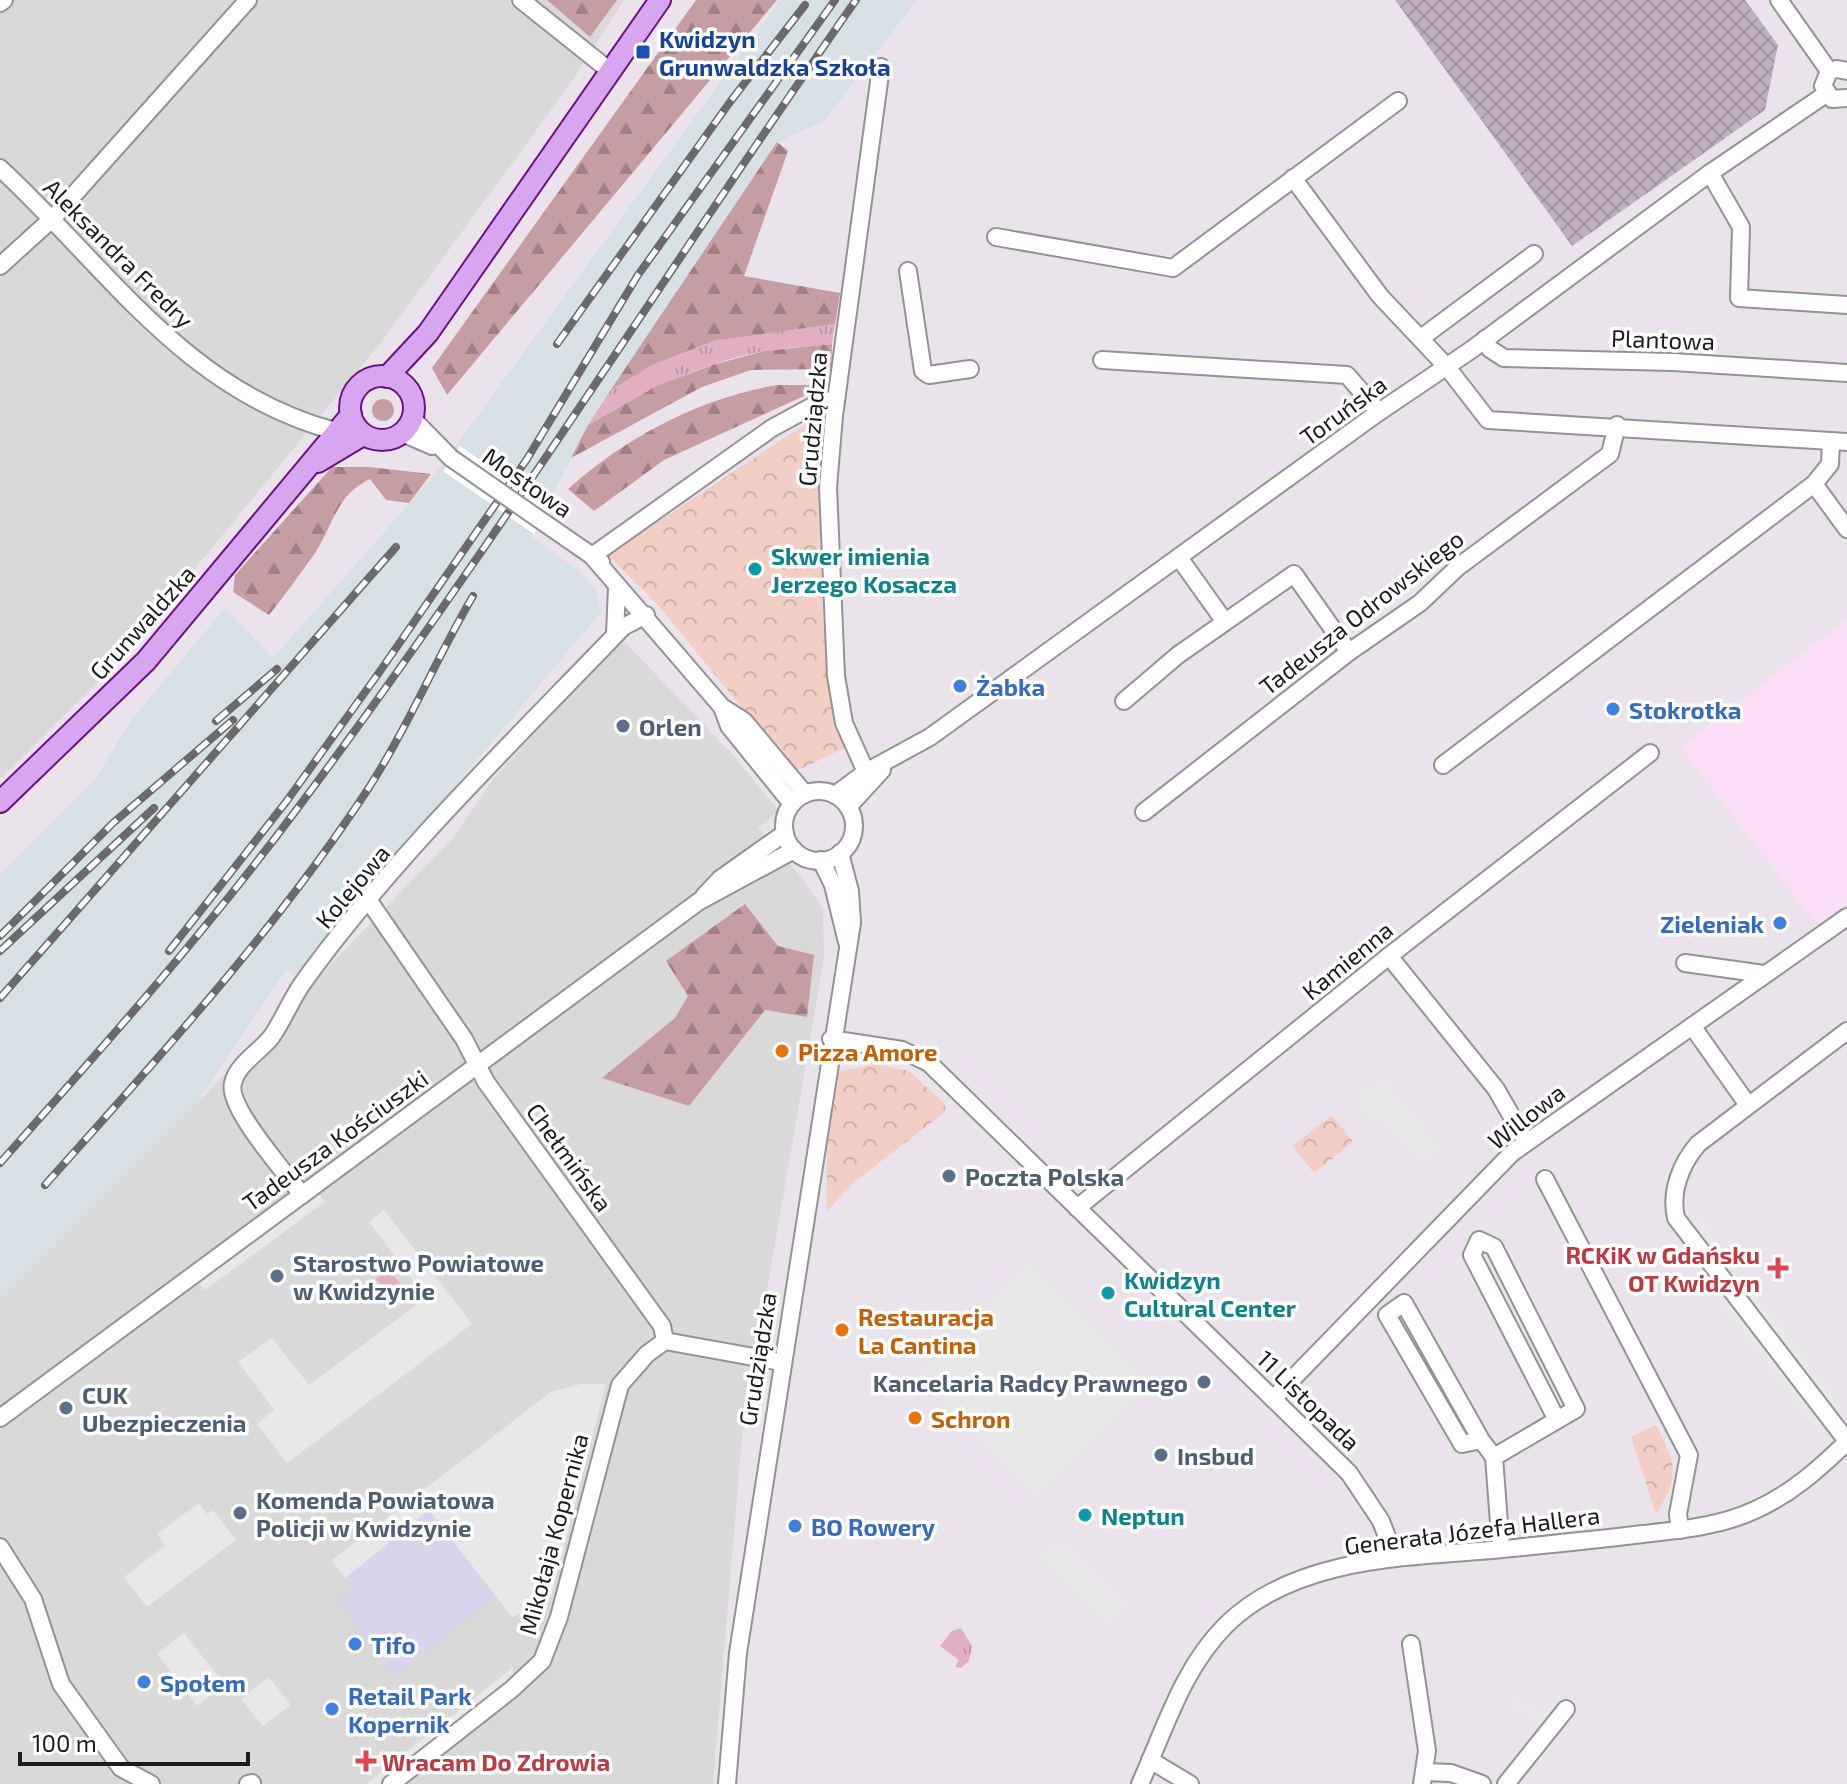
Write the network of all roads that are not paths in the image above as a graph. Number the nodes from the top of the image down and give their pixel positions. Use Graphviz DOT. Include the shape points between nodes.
graph roads {
  1 [pos="248,0"];
  2 [pos="521,0"];
  3 [pos="660,0"];
  4 [pos="1779,0"];
  5 [pos="881,67"];
  6 [pos="610,71"];
  7 [pos="1829,71"];
  8 [pos="1847,71"];
  9 [pos="1826,94"];
  10 [pos="1847,98"];
  11 [pos="1398,101"];
  12 [pos="0,168"];
  13 [pos="1710,173"];
  14 [pos="1293,178"];
  15 [pos="53,218"];
  16 [pos="996,237"];
  17 [pos="1534,254"];
  18 [pos="0,266"];
  19 [pos="908,271"];
  20 [pos="1847,305"];
  21 [pos="1421,338"];
  22 [pos="1485,339"];
  23 [pos="1102,360"];
  24 [pos="1447,367"];
  25 [pos="970,369"];
  26 [pos="1847,373"];
  27 [pos="396,382"];
  28 [pos="836,399"];
  29 [pos="1379,412"];
  30 [pos="351,415"];
  31 [pos="1617,425"];
  32 [pos="407,426"];
  33 [pos="335,431"];
  34 [pos="363,435"];
  35 [pos="1839,442"];
  36 [pos="311,466"];
  37 [pos="1814,484"];
  38 [pos="1847,529"];
  39 [pos="592,556"];
  40 [pos="1180,559"];
  41 [pos="617,587"];
  42 [pos="646,615"];
  43 [pos="1225,622"];
  44 [pos="615,635"];
  45 [pos="1349,652"];
  46 [pos="1124,701"];
  47 [pos="1650,753"];
  48 [pos="888,763"];
  49 [pos="1443,765"];
  50 [pos="866,772"];
  51 [pos="2,794"];
  52 [pos="798,799"];
  53 [pos="842,801"];
  54 [pos="1144,812"];
  55 [pos="785,833"];
  56 [pos="794,850"];
  57 [pos="840,853"];
  58 [pos="821,860"];
  59 [pos="369,901"];
  60 [pos="698,902"];
  61 [pos="1847,917"];
  62 [pos="847,943"];
  63 [pos="1389,956"];
  64 [pos="1685,963"];
  65 [pos="1764,974"];
  66 [pos="1692,1026"];
  67 [pos="1847,1031"];
  68 [pos="831,1039"];
  69 [pos="478,1065"];
  70 [pos="1748,1105"];
  71 [pos="1526,1141"];
  72 [pos="1545,1179"];
  73 [pos="302,1195"];
  74 [pos="1077,1208"];
  75 [pos="665,1341"];
  76 [pos="781,1362"];
  77 [pos="1273,1399"];
  78 [pos="0,1418"];
  79 [pos="1557,1420"];
  80 [pos="1481,1440"];
  81 [pos="1847,1442"];
  82 [pos="1494,1457"];
  83 [pos="1680,1530"];
  84 [pos="0,1547"];
  85 [pos="1501,1549"];
  86 [pos="1395,1558"];
  87 [pos="1411,1644"];
  88 [pos="1566,1709"];
  89 [pos="1150,1760"];
  90 [pos="1423,1778"];
  91 [pos="151,1784"];
  92 [pos="391,1784"];
  93 [pos="727,1784"];
  94 [pos="1140,1784"];
  95 [pos="1190,1784"];
  96 [pos="1482,1784"];
  97 [pos="1506,1784"];
  1 -- 15 [label="street"];
  2 -- 6 [label="street"];
  3 -- 6 [label="main road"];
  4 -- 7 [label="street"];
  5 -- 28 [label="street, Grudziądzka"];
  6 -- 27 [label="main road"];
  7 -- 8 [label="street"];
  7 -- 9 [label="street" via="1823,86"];
  9 -- 10 [label="street"];
  9 -- 13 [label="street, Toruńska"];
  11 -- 14 [label="street"];
  12 -- 15 [label="street, Aleksandra Fredry"];
  13 -- 20 [label="street" via="1741,227 1739,298"];
  13 -- 22 [label="street, Toruńska"];
  14 -- 16 [label="street" via="1173,268"];
  14 -- 21 [label="street" via="1380,296"];
  15 -- 18 [label="street"];
  15 -- 33 [label="street, Aleksandra Fredry" via="175,346 280,414"];
  17 -- 21 [label="street"];
  19 -- 25 [label="street" via="923,371 929,375"];
  21 -- 24 [label="street"];
  22 -- 24 [label="street, Toruńska"];
  22 -- 26 [label="street, Plantowa" via="1504,358"];
  23 -- 29 [label="street" via="1347,375"];
  24 -- 29 [label="street, Toruńska"];
  24 -- 31 [label="street" via="1488,420"];
  27 -- 30 [label="main road" via="375,377 354,391"];
  27 -- 32 [label="main road" via="413,407"];
  28 -- 39 [label="street" via="772,428"];
  28 -- 50 [label="street, Grudziądzka" via="828,487 836,676 844,723"];
  29 -- 40 [label="street, Toruńska"];
  30 -- 33 [label="main road, Grunwaldzka"];
  30 -- 34 [label="main road"];
  31 -- 35 [label="street"];
  31 -- 45 [label="street, Tadeusza Odrowskiego" via="1610,454"];
  32 -- 34 [label="main road" via="384,440"];
  32 -- 39 [label="street, Mostowa, bridge"];
  33 -- 36 [label="main road, Grunwaldzka"];
  34 -- 36 [label="main road, Grunwaldzka"];
  35 -- 37 [label="street"];
  36 -- 51 [label="main road, Grunwaldzka" via="146,661"];
  37 -- 38 [label="street"];
  37 -- 49 [label="street"];
  39 -- 41 [label="street, Mostowa"];
  39 -- 42 [label="street, Mostowa" via="642,600"];
  40 -- 43 [label="street"];
  40 -- 48 [label="street, Toruńska"];
  41 -- 42 [label="street, Mostowa"];
  41 -- 44 [label="street"];
  42 -- 44 [label="street, Kolejowa"];
  42 -- 52 [label="street, Mostowa" via="722,707 729,726"];
  43 -- 45 [label="street" via="1294,574"];
  43 -- 46 [label="street"];
  44 -- 59 [label="street, Kolejowa" via="491,763"];
  45 -- 54 [label="street, Tadeusza Odrowskiego"];
  47 -- 63 [label="street, Kamienna"];
  48 -- 50 [label="street, Toruńska"];
  48 -- 53 [label="street, Toruńska"];
  50 -- 53 [label="street, Toruńska"];
  52 -- 53 [label="street" via="815,791"];
  52 -- 55 [label="street" via="784,823"];
  53 -- 57 [label="street" via="853,827"];
  55 -- 56 [label="street"];
  55 -- 60 [label="street, Tadeusza Kościuszki" via="720,879"];
  56 -- 58 [label="street"];
  56 -- 60 [label="street, Tadeusza Kościuszki"];
  57 -- 58 [label="street"];
  57 -- 62 [label="street, Grudziądzka" via="852,906"];
  58 -- 62 [label="street, Grudziądzka"];
  59 -- 69 [label="street, Chełmińska"];
  59 -- 73 [label="street, Kolejowa" via="300,986 269,1040 233,1083 234,1098 248,1123"];
  60 -- 69 [label="street, Tadeusza Kościuszki"];
  61 -- 65 [label="street, Willowa"];
  62 -- 68 [label="street, Grudziądzka"];
  63 -- 71 [label="street" via="1496,1089"];
  63 -- 74 [label="street, Kamienna"];
  64 -- 65 [label="street"];
  65 -- 66 [label="street, Willowa"];
  66 -- 70 [label="street"];
  66 -- 71 [label="street, Willowa"];
  67 -- 70 [label="street"];
  68 -- 74 [label="street, 11 Listopada" via="917,1055"];
  68 -- 76 [label="street, Grudziądzka"];
  69 -- 73 [label="street, Tadeusza Kościuszki"];
  69 -- 75 [label="street, Chełmińska" via="662,1326"];
  70 -- 81 [label="street" via="1688,1156 1672,1202 1683,1228"];
  71 -- 77 [label="street, Willowa"];
  72 -- 83 [label="street" via="1689,1455"];
  73 -- 78 [label="street, Tadeusza Kościuszki"];
  74 -- 77 [label="street, 11 Listopada"];
  75 -- 76 [label="street"];
  75 -- 92 [label="street, Mikołaja Kopernika" via="620,1385 559,1617 542,1661"];
  76 -- 93 [label="street, Grudziądzka" via="738,1653"];
  77 -- 86 [label="street, 11 Listopada" via="1358,1484 1381,1521"];
  79 -- 79 [label="street" via="1576,1409 1494,1247 1479,1240 1472,1255"];
  79 -- 82 [label="street"];
  80 -- 80 [label="street" via="1427,1344 1404,1303 1387,1315 1462,1444"];
  80 -- 82 [label="street"];
  81 -- 83 [label="street, Generała Józefa Hallera" via="1796,1486 1754,1511"];
  82 -- 85 [label="street"];
  83 -- 85 [label="street, Generała Józefa Hallera"];
  84 -- 91 [label="street" via="33,1599 61,1684 121,1768"];
  85 -- 86 [label="street, Generała Józefa Hallera"];
  86 -- 89 [label="street, Generała Józefa Hallera" via="1315,1574 1254,1601 1225,1626 1189,1673"];
  87 -- 90 [label="street" via="1427,1751"];
  88 -- 97 [label="street"];
  89 -- 94 [label="street, Generała Józefa Hallera"];
  89 -- 95 [label="street"];
  90 -- 96 [label="street" via="1451,1773"];
}
